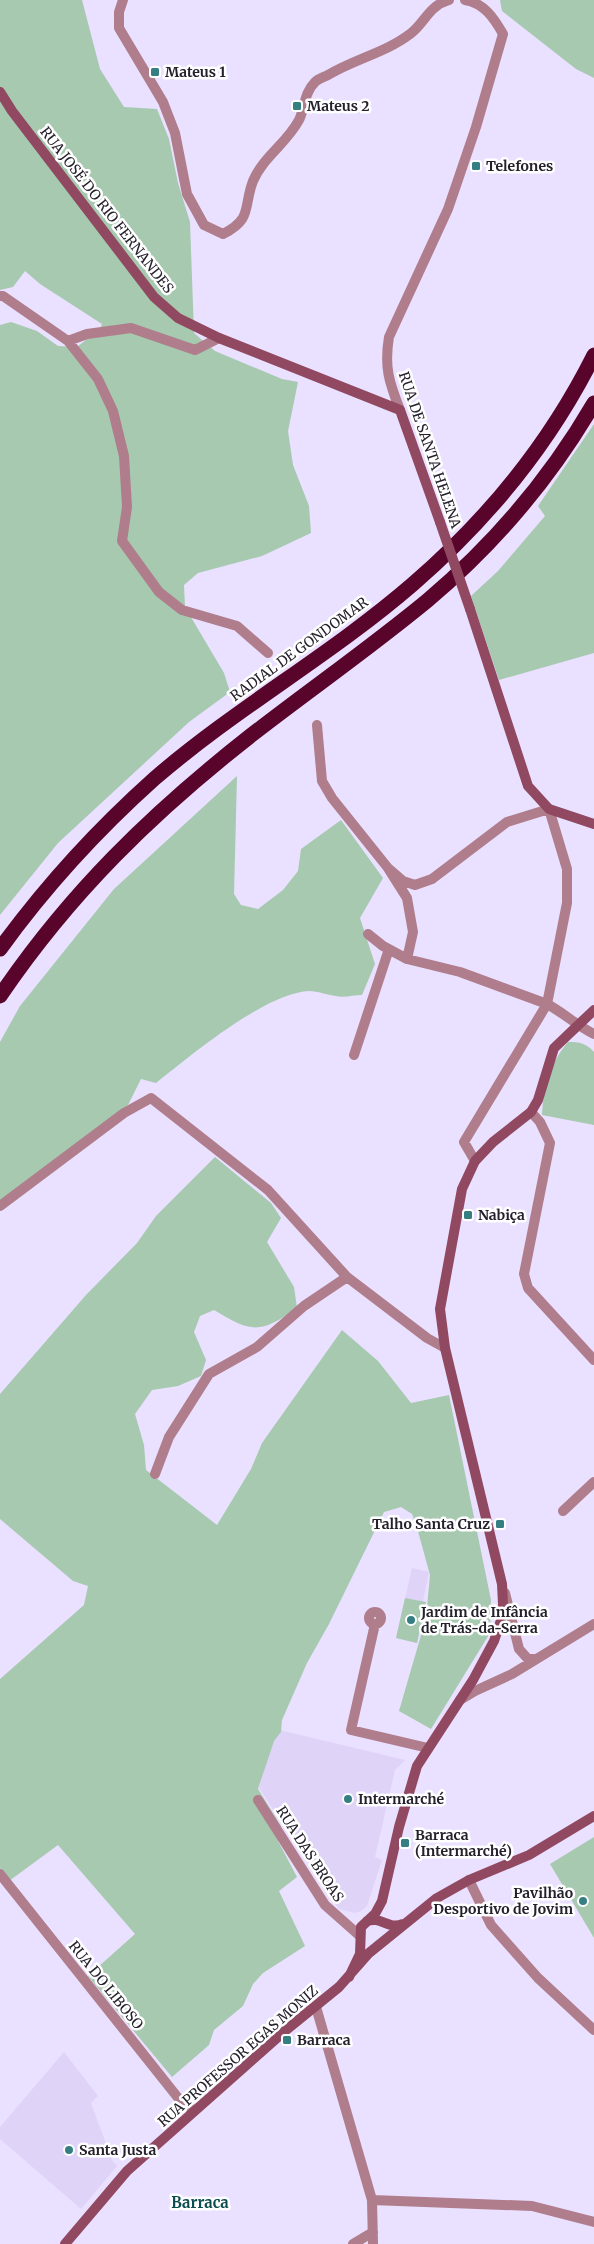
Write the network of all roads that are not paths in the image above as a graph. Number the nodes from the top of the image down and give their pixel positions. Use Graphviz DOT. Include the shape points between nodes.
graph roads {
  1 [pos="123,0"];
  2 [pos="449,0"];
  3 [pos="465,0"];
  4 [pos="0,92"];
  5 [pos="0,296"];
  6 [pos="219,338"];
  7 [pos="68,341"];
  8 [pos="594,355"];
  9 [pos="594,403"];
  10 [pos="400,410"];
  11 [pos="268,653"];
  12 [pos="317,725"];
  13 [pos="549,808"];
  14 [pos="594,824"];
  15 [pos="388,868"];
  16 [pos="368,934"];
  17 [pos="0,949"];
  18 [pos="389,949"];
  19 [pos="407,959"];
  20 [pos="0,996"];
  21 [pos="548,1004"];
  22 [pos="594,1010"];
  23 [pos="576,1025"];
  24 [pos="594,1034"];
  25 [pos="354,1055"];
  26 [pos="531,1112"];
  27 [pos="475,1161"];
  28 [pos="0,1206"];
  29 [pos="347,1277"];
  30 [pos="445,1348"];
  31 [pos="594,1360"];
  32 [pos="155,1474"];
  33 [pos="594,1482"];
  34 [pos="563,1511"];
  35 [pos="502,1584"];
  36 [pos="375,1624"];
  37 [pos="594,1624"];
  38 [pos="499,1627"];
  39 [pos="516,1636"];
  40 [pos="542,1656"];
  41 [pos="457,1703"];
  42 [pos="428,1748"];
  43 [pos="258,1800"];
  44 [pos="594,1816"];
  45 [pos="0,1874"];
  46 [pos="469,1880"];
  47 [pos="382,1901"];
  48 [pos="367,1921"];
  49 [pos="342,1922"];
  50 [pos="408,1922"];
  51 [pos="384,1924"];
  52 [pos="360,1936"];
  53 [pos="382,1944"];
  54 [pos="349,1978"];
  55 [pos="316,2007"];
  56 [pos="594,2030"];
  57 [pos="194,2111"];
  58 [pos="372,2200"];
  59 [pos="594,2222"];
  60 [pos="373,2232"];
  61 [pos="66,2244"];
  62 [pos="353,2244"];
  63 [pos="373,2244"];
  1 -- 2 [label="street" via="119,28 163,102 175,133 187,194 204,225 223,234 238,226 248,207 253,181 300,119 303,102 315,82 411,34 438,3"];
  3 -- 10 [label="street, RUA DE SANTA HELENA" via="474,2 493,16 503,34 479,119 448,209 389,337 385,358"];
  4 -- 6 [label="main road, RUA JOSÉ DO RIO FERNANDES" via="154,297 178,318"];
  5 -- 7 [label="street"];
  6 -- 7 [label="street" via="195,350 132,328 87,334"];
  6 -- 10 [label="main road, RUA JOSÉ DO RIO FERNANDES"];
  7 -- 11 [label="street" via="98,379 113,411 124,456 127,507 122,541 159,592 182,610 237,626"];
  8 -- 17 [label="highway, RADIAL DE GONDOMAR" via="560,417 521,471 471,530 412,585 155,779 76,855"];
  9 -- 20 [label="highway" via="539,486 482,550 429,599 250,736 132,837 58,917"];
  10 -- 13 [label="main road, RUA DE SANTA HELENA, bridge" via="528,786"];
  12 -- 15 [label="street" via="322,781"];
  13 -- 14 [label="main road"];
  13 -- 15 [label="street" via="507,822 432,879 415,885"];
  13 -- 21 [label="street" via="568,869 567,903"];
  15 -- 19 [label="street" via="407,898 413,932"];
  16 -- 18 [label="street"];
  18 -- 19 [label="street"];
  18 -- 25 [label="street"];
  19 -- 21 [label="street" via="460,972"];
  21 -- 23 [label="street"];
  21 -- 27 [label="street" via="464,1142"];
  22 -- 23 [label="main road"];
  23 -- 24 [label="street"];
  23 -- 26 [label="main road" via="554,1048 538,1100"];
  26 -- 27 [label="main road"];
  26 -- 31 [label="street" via="550,1143 524,1274 528,1288"];
  27 -- 30 [label="main road" via="462,1189 440,1309"];
  28 -- 29 [label="street" via="124,1113 150,1098 268,1190"];
  29 -- 30 [label="street"];
  29 -- 32 [label="street" via="304,1306 257,1347 209,1374 168,1438"];
  30 -- 35 [label="main road"];
  33 -- 34 [label="street"];
  35 -- 38 [label="main road" via="504,1604"];
  35 -- 39 [label="street"];
  36 -- 42 [label="street" via="351,1730"];
  37 -- 40 [label="street"];
  38 -- 39 [label="street" via="506,1625"];
  38 -- 41 [label="main road" via="485,1660"];
  39 -- 40 [label="street" via="523,1656 533,1660"];
  40 -- 41 [label="street" via="475,1690"];
  41 -- 42 [label="main road"];
  42 -- 47 [label="main road" via="411,1782"];
  43 -- 49 [label="street, RUA DAS BROAS" via="324,1906"];
  44 -- 46 [label="main road, RUA PROFESSOR EGAS MONIZ" via="529,1855"];
  45 -- 57 [label="street, RUA DO LIBOSO" via="179,2099"];
  46 -- 50 [label="main road, RUA PROFESSOR EGAS MONIZ" via="437,1898"];
  46 -- 56 [label="street" via="492,1925 538,1978"];
  47 -- 48 [label="main road"];
  47 -- 51 [label="main road"];
  48 -- 49 [label="street, RUA DAS BROAS"];
  48 -- 51 [label="main road" via="376,1919"];
  48 -- 52 [label="main road" via="361,1927"];
  49 -- 52 [label="street, RUA DAS BROAS"];
  50 -- 51 [label="main road" via="394,1926"];
  50 -- 53 [label="main road, RUA PROFESSOR EGAS MONIZ"];
  51 -- 53 [label="main road" via="388,1932"];
  52 -- 53 [label="main road" via="365,1944"];
  52 -- 54 [label="main road, RUA PROFESSOR EGAS MONIZ" via="360,1954"];
  53 -- 54 [label="main road, RUA PROFESSOR EGAS MONIZ"];
  54 -- 55 [label="main road, RUA PROFESSOR EGAS MONIZ"];
  55 -- 57 [label="main road, RUA PROFESSOR EGAS MONIZ"];
  55 -- 58 [label="street"];
  57 -- 61 [label="main road, RUA PROFESSOR EGAS MONIZ" via="127,2171"];
  58 -- 59 [label="street" via="532,2206"];
  58 -- 60 [label="street"];
  60 -- 62 [label="street"];
  60 -- 63 [label="street"];
}
